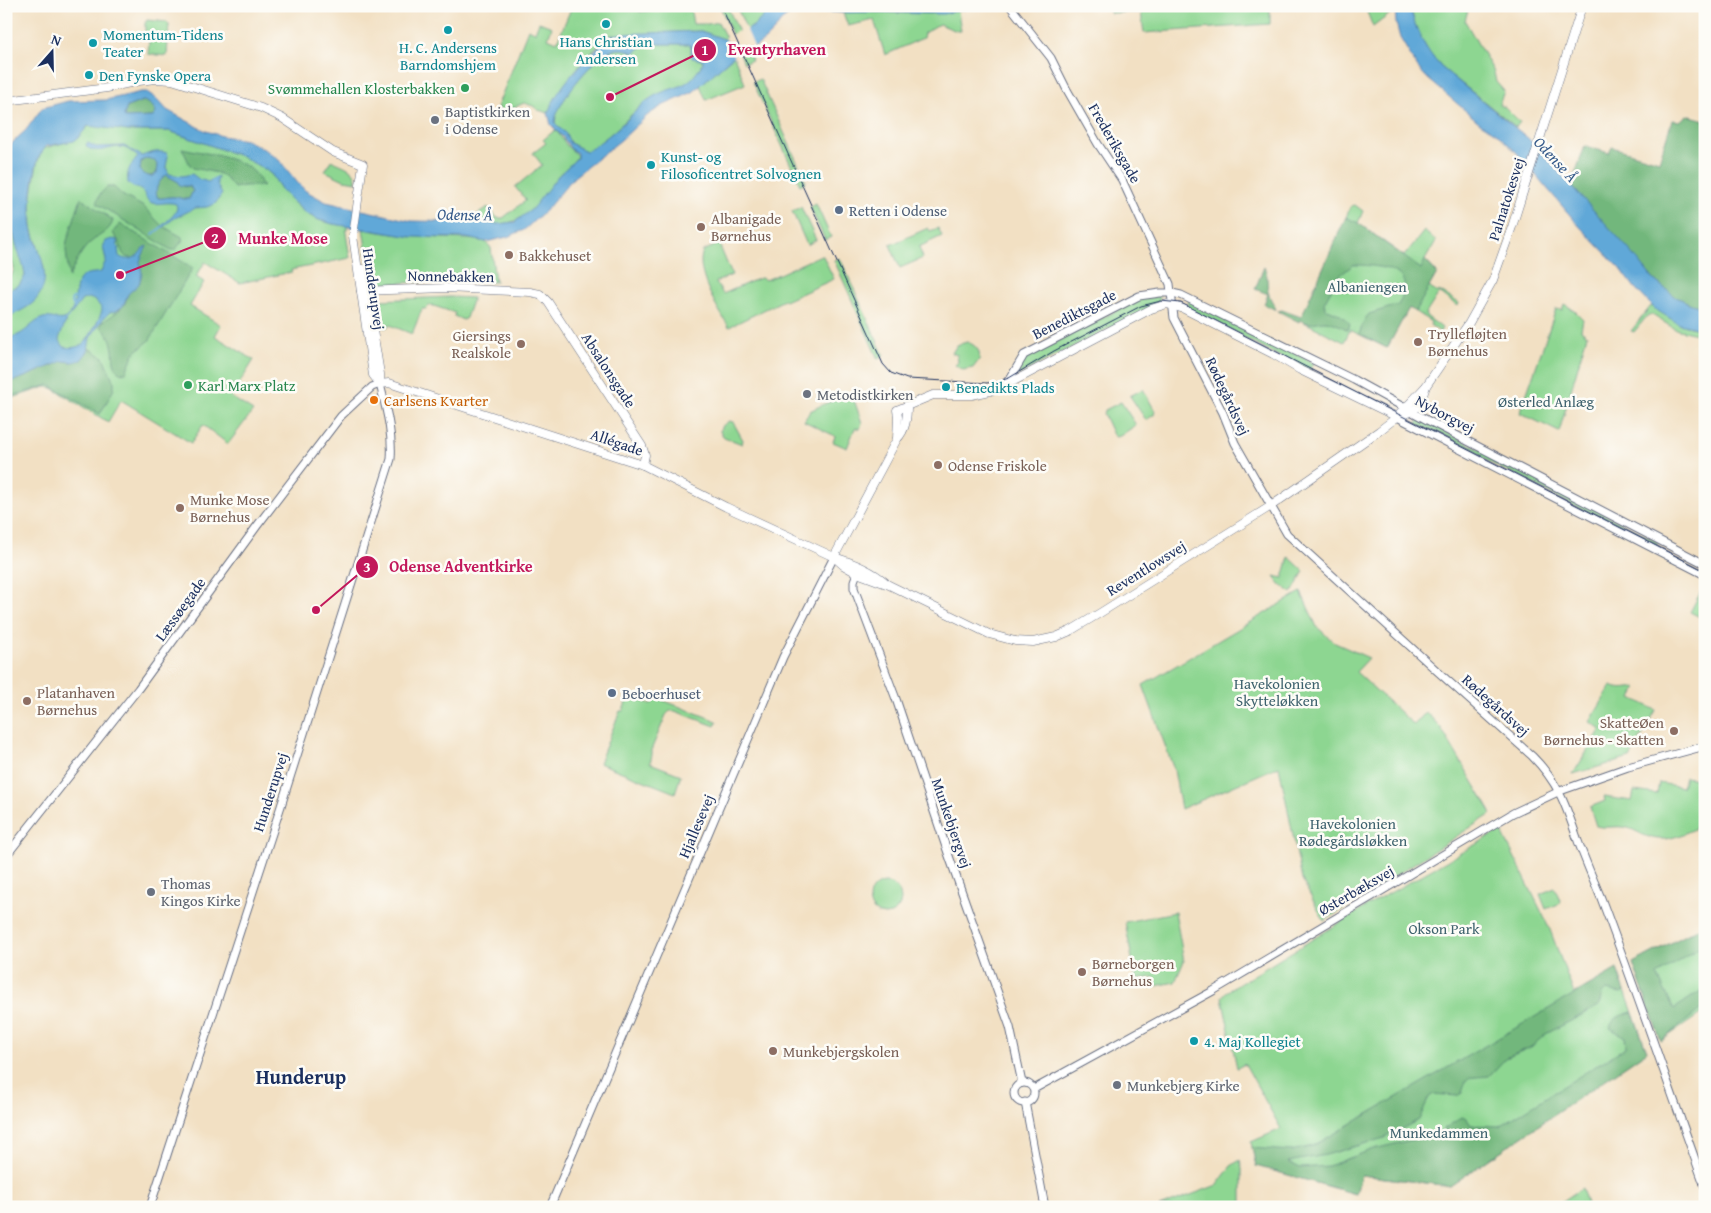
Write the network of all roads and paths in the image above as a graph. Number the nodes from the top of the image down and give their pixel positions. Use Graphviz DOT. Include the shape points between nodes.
graph roads {
  1 [pos="1010,6"];
  2 [pos="1582,6"];
  3 [pos="6,99"];
  4 [pos="364,290"];
  5 [pos="1172,293"];
  6 [pos="540,294"];
  7 [pos="1172,305"];
  8 [pos="380,384"];
  9 [pos="1003,385"];
  10 [pos="907,406"];
  11 [pos="1409,411"];
  12 [pos="1398,417"];
  13 [pos="897,439"];
  14 [pos="643,465"];
  15 [pos="1271,506"];
  16 [pos="834,556"];
  17 [pos="1705,564"];
  18 [pos="857,573"];
  19 [pos="1705,575"];
  20 [pos="888,585"];
  21 [pos="1705,746"];
  22 [pos="1560,791"];
  23 [pos="6,856"];
  24 [pos="1022,1083"];
  25 [pos="1034,1089"];
  26 [pos="1025,1102"];
  27 [pos="1705,1187"];
  28 [pos="150,1207"];
  29 [pos="550,1207"];
  30 [pos="1045,1207"];
  1 -- 5 [label="street, Frederiksgade" via="1047,51 1098,144 1122,180"];
  2 -- 11 [label="main road, Palnatokesvej" via="1493,280 1470,323 1426,386 1416,395"];
  3 -- 4 [label="main road, Hunderupvej" via="150,80 172,80 261,108 282,118 333,152 363,164 354,231 358,236"];
  4 -- 6 [label="main road, Nonnebakken" via="453,288"];
  4 -- 8 [label="main road, Hunderupvej"];
  5 -- 7 [label="street, Frederiksgade"];
  5 -- 9 [label="street, Benediktsgade" via="1139,296 1024,355"];
  5 -- 11 [label="street, Nyborgvej" via="1334,370"];
  6 -- 14 [label="main road, Absalonsgade" via="642,446 645,455"];
  7 -- 9 [label="main road, Benediktsgade" via="1151,309"];
  7 -- 12 [label="main road, Nyborgvej"];
  7 -- 15 [label="street, Rødegårdsvej" via="1174,318 1235,443"];
  8 -- 14 [label="main road, Allégade" via="408,389"];
  8 -- 23 [label="street, Læssøegade" via="372,387 341,416 138,689"];
  8 -- 28 [label="street, Hunderupvej" via="392,437 391,459"];
  9 -- 10 [label="main road, Benediktsgade" via="972,395 934,395"];
  10 -- 13 [label="main road, Hjallesevej" via="905,426"];
  10 -- 13 [label="main road, Benediktsgade" via="897,410"];
  11 -- 12 [label="main road, Palnatokesvej"];
  11 -- 17 [label="street, Nyborgvej"];
  12 -- 15 [label="main road, Reventlowsvej"];
  12 -- 19 [label="street, Nyborgvej"];
  13 -- 16 [label="main road, Hjallesevej"];
  14 -- 16 [label="main road, Allégade"];
  15 -- 20 [label="main road, Reventlowsvej" via="1070,631 1033,642 989,634"];
  15 -- 22 [label="street, Rødegårdsvej" via="1287,534 1543,766"];
  16 -- 18 [label="main road, Reventlowsvej"];
  16 -- 20 [label="main road, Reventlowsvej" via="880,577"];
  16 -- 29 [label="street, Hjallesevej" via="782,657"];
  18 -- 20 [label="main road, Reventlowsvej"];
  18 -- 24 [label="street, Munkebjergvej" via="854,588 1010,1027"];
  21 -- 22 [label="street, Østerbæksvej" via="1628,767"];
  22 -- 25 [label="street, Østerbæksvej" via="1513,814 1212,991"];
  22 -- 27 [label="street, Rødegårdsvej"];
  24 -- 25 [label="street"];
  24 -- 26 [label="street" via="1014,1093 1018,1100"];
  25 -- 26 [label="street" via="1033,1098"];
  26 -- 30 [label="street"];
}
